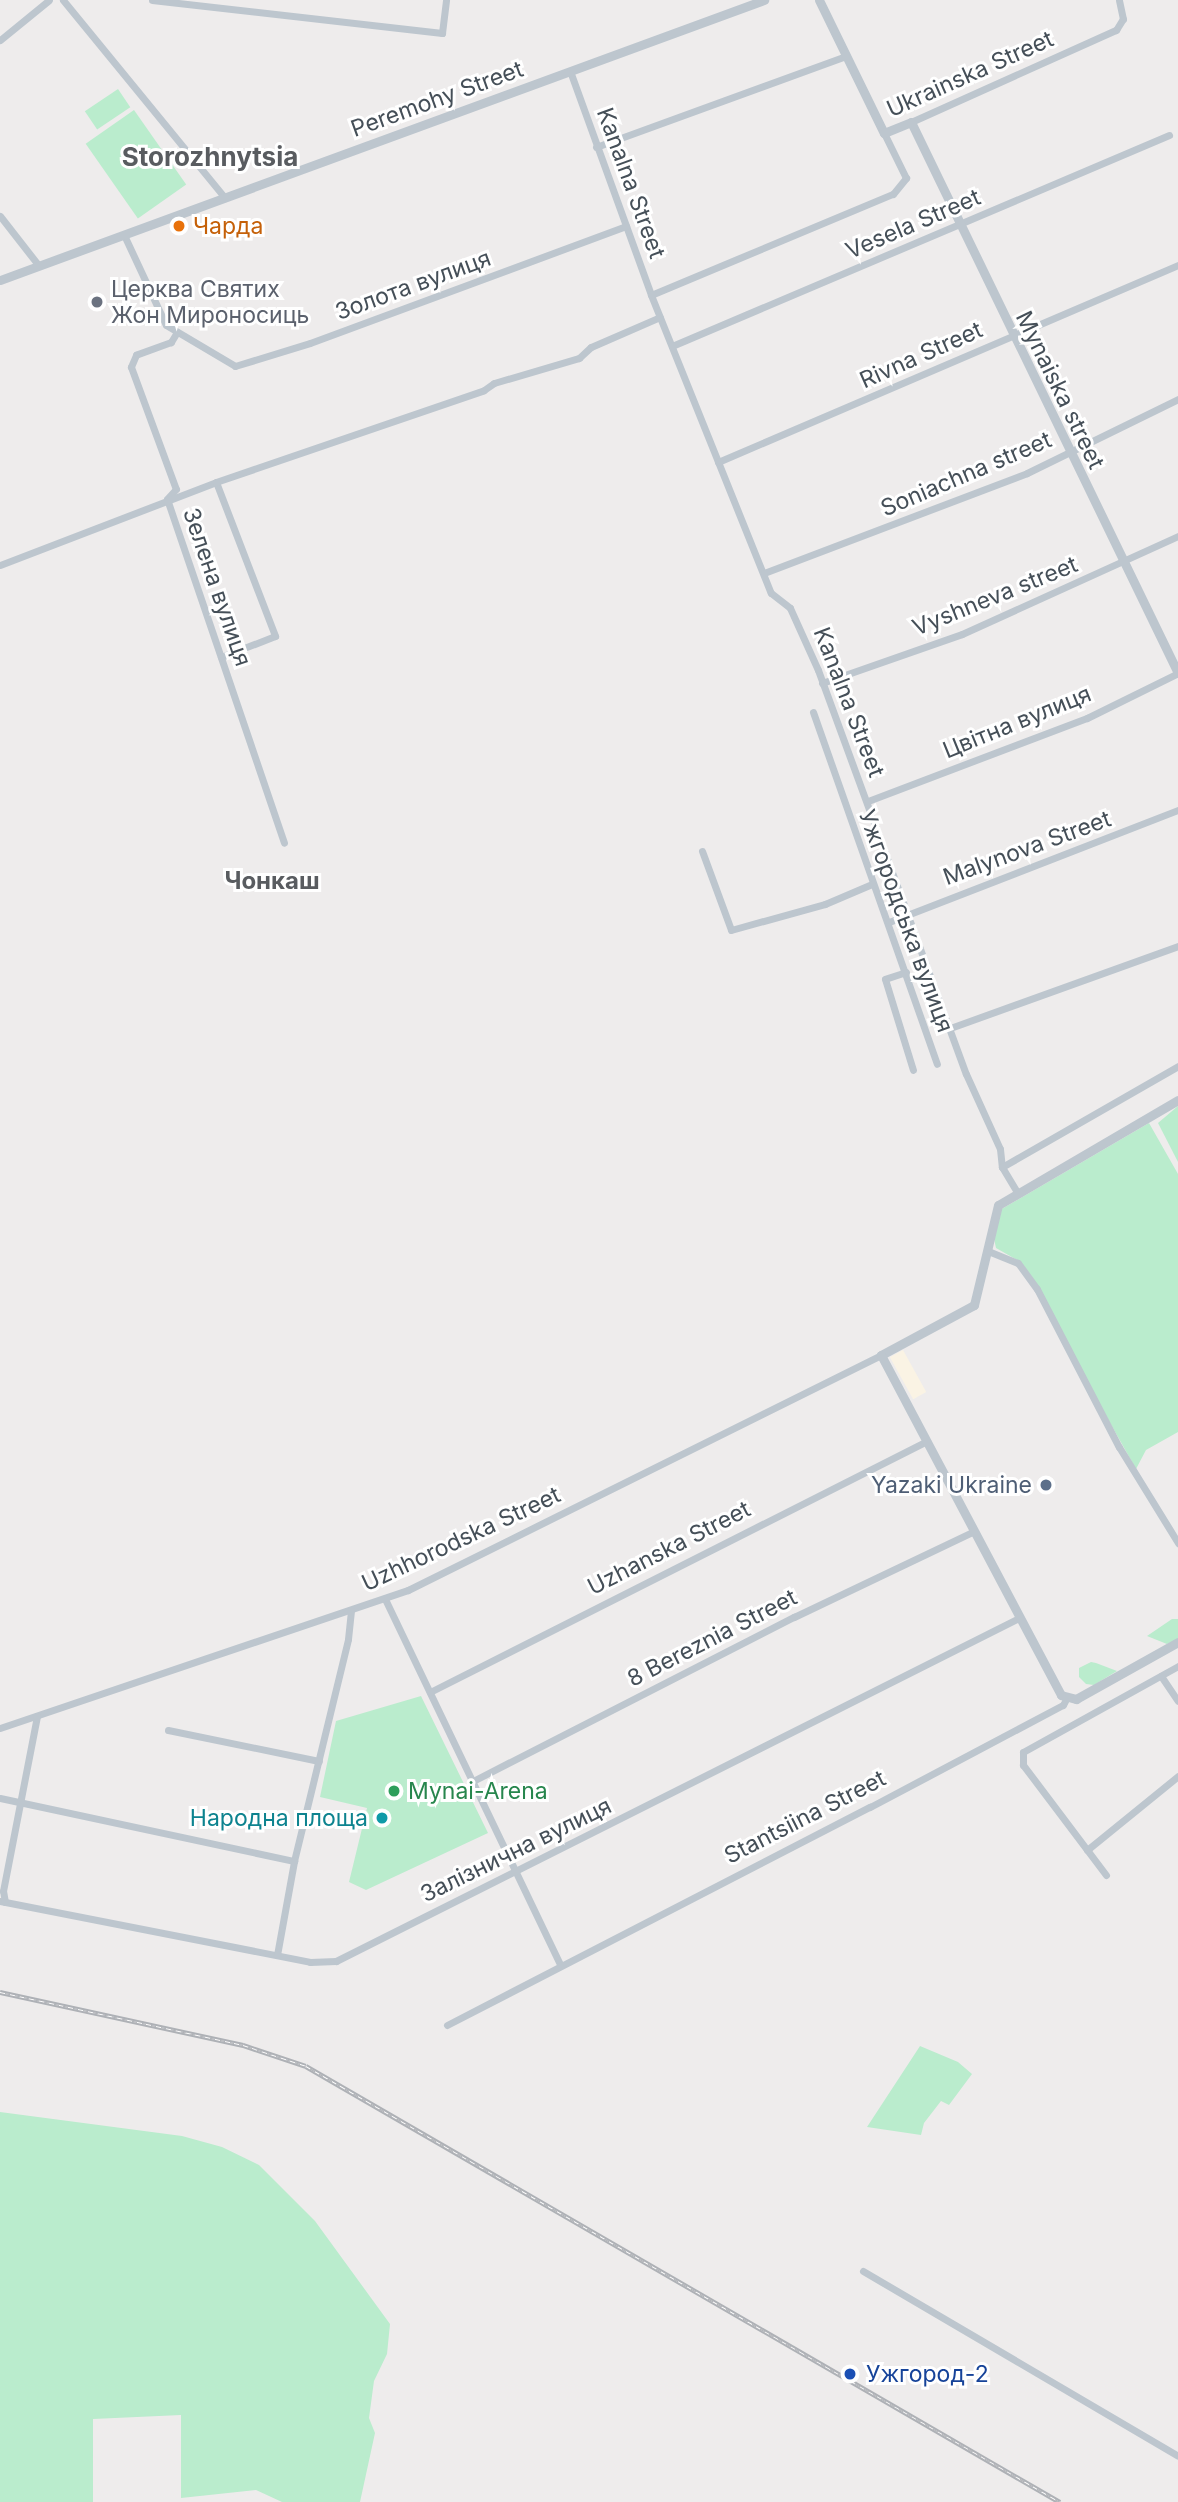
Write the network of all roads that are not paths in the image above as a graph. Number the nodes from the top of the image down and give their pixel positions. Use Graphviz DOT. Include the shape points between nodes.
graph roads {
  1 [pos="49,0"];
  2 [pos="63,0"];
  3 [pos="152,0"];
  4 [pos="446,0"];
  5 [pos="764,0"];
  6 [pos="819,0"];
  7 [pos="1119,0"];
  8 [pos="0,40"];
  9 [pos="846,56"];
  10 [pos="570,71"];
  11 [pos="911,122"];
  12 [pos="884,133"];
  13 [pos="1169,135"];
  14 [pos="596,147"];
  15 [pos="225,198"];
  16 [pos="0,216"];
  17 [pos="626,226"];
  18 [pos="959,226"];
  19 [pos="124,235"];
  20 [pos="1178,265"];
  21 [pos="39,266"];
  22 [pos="0,280"];
  23 [pos="651,295"];
  24 [pos="660,317"];
  25 [pos="177,332"];
  26 [pos="1012,337"];
  27 [pos="672,346"];
  28 [pos="1178,399"];
  29 [pos="1069,451"];
  30 [pos="718,462"];
  31 [pos="216,482"];
  32 [pos="168,503"];
  33 [pos="1178,536"];
  34 [pos="1124,562"];
  35 [pos="0,565"];
  36 [pos="764,573"];
  37 [pos="221,657"];
  38 [pos="1178,673"];
  39 [pos="822,683"];
  40 [pos="813,712"];
  41 [pos="868,801"];
  42 [pos="1178,810"];
  43 [pos="284,843"];
  44 [pos="702,851"];
  45 [pos="872,884"];
  46 [pos="909,913"];
  47 [pos="889,922"];
  48 [pos="1178,946"];
  49 [pos="906,972"];
  50 [pos="953,1027"];
  51 [pos="937,1063"];
  52 [pos="1178,1066"];
  53 [pos="913,1070"];
  54 [pos="1178,1100"];
  55 [pos="1002,1167"];
  56 [pos="1017,1192"];
  57 [pos="989,1251"];
  58 [pos="881,1355"];
  59 [pos="927,1441"];
  60 [pos="974,1531"];
  61 [pos="1178,1543"];
  62 [pos="385,1599"];
  63 [pos="351,1610"];
  64 [pos="1019,1618"];
  65 [pos="1178,1642"];
  66 [pos="1178,1666"];
  67 [pos="1161,1676"];
  68 [pos="430,1692"];
  69 [pos="1066,1699"];
  70 [pos="1178,1701"];
  71 [pos="37,1716"];
  72 [pos="0,1728"];
  73 [pos="168,1730"];
  74 [pos="319,1761"];
  75 [pos="1178,1776"];
  76 [pos="471,1782"];
  77 [pos="0,1798"];
  78 [pos="23,1802"];
  79 [pos="1087,1850"];
  80 [pos="294,1861"];
  81 [pos="516,1873"];
  82 [pos="1106,1875"];
  83 [pos="3,1901"];
  84 [pos="277,1955"];
  85 [pos="561,1964"];
  86 [pos="447,2025"];
  87 [pos="863,2271"];
  88 [pos="1178,2456"];
  1 -- 8 [label="street"];
  2 -- 15 [label="street"];
  3 -- 4 [label="street" via="442,33"];
  5 -- 10 [label="street, Peremohy Street"];
  6 -- 9 [label="street"];
  7 -- 11 [label="street, Ukrainska Street" via="1123,19 1116,30"];
  9 -- 12 [label="street"];
  9 -- 14 [label="street"];
  10 -- 14 [label="street, Kanalna Street"];
  10 -- 15 [label="street, Peremohy Street"];
  11 -- 12 [label="street, Ukrainska Street"];
  11 -- 18 [label="street, Mynaiska street"];
  12 -- 23 [label="street, Ukrainska Street" via="906,178 893,194"];
  13 -- 18 [label="street, Vesela Street"];
  14 -- 17 [label="street, Kanalna Street"];
  15 -- 19 [label="street, Peremohy Street"];
  16 -- 21 [label="street"];
  17 -- 23 [label="street, Kanalna Street"];
  17 -- 25 [label="street, Золота вулиця" via="323,339 235,366"];
  18 -- 26 [label="street, Mynaiska street"];
  18 -- 27 [label="street, Vesela Street"];
  19 -- 21 [label="street, Peremohy Street"];
  19 -- 25 [label="street" via="160,313"];
  20 -- 26 [label="street, Rivna Street"];
  21 -- 22 [label="street, Peremohy Street"];
  23 -- 24 [label="street, Kanalna Street"];
  24 -- 27 [label="street, Kanalna Street"];
  24 -- 31 [label="street" via="591,347 579,358 494,383"];
  25 -- 32 [label="street, Зелена вулиця" via="171,342 136,355 131,362 176,489"];
  26 -- 29 [label="street, Mynaiska street"];
  26 -- 30 [label="street, Rivna Street"];
  27 -- 30 [label="street, Kanalna Street"];
  28 -- 29 [label="street, Soniachna street"];
  29 -- 34 [label="street, Mynaiska street"];
  29 -- 36 [label="street, Soniachna street" via="1027,473"];
  30 -- 36 [label="street, Kanalna Street"];
  31 -- 32 [label="street"];
  31 -- 37 [label="street" via="275,636"];
  32 -- 35 [label="street"];
  32 -- 37 [label="street, Зелена вулиця"];
  33 -- 34 [label="street, Vyshneva street"];
  34 -- 38 [label="street, Mynaiska street"];
  34 -- 39 [label="street, Vyshneva street" via="962,634"];
  36 -- 39 [label="street, Kanalna Street" via="771,593 795,617"];
  37 -- 43 [label="street, Зелена вулиця"];
  38 -- 41 [label="street, Цвітна вулиця" via="1087,718"];
  39 -- 41 [label="street, Kanalna Street"];
  40 -- 45 [label="street, Ужгородська вулиця"];
  41 -- 46 [label="street, Kanalna Street"];
  42 -- 46 [label="street, Malynova Street"];
  44 -- 45 [label="street" via="731,930 814,908"];
  45 -- 47 [label="street, Ужгородська вулиця"];
  46 -- 47 [label="street, Malynova Street"];
  46 -- 50 [label="street, Kanalna Street"];
  47 -- 49 [label="street, Ужгородська вулиця"];
  48 -- 50 [label="street"];
  49 -- 51 [label="street, Ужгородська вулиця"];
  49 -- 53 [label="street" via="885,979"];
  50 -- 55 [label="street, Kanalna Street" via="966,1074 1000,1149"];
  52 -- 55 [label="street"];
  54 -- 56 [label="street"];
  55 -- 56 [label="street, Kanalna Street"];
  56 -- 57 [label="street" via="993,1211"];
  57 -- 58 [label="street" via="974,1305"];
  57 -- 61 [label="street" via="1018,1263 1037,1289 1119,1447"];
  58 -- 59 [label="street"];
  58 -- 62 [label="street, Uzhhorodska Street"];
  59 -- 60 [label="street"];
  59 -- 68 [label="street, Uzhanska Street"];
  60 -- 64 [label="street"];
  60 -- 76 [label="street, 8 Bereznia Street"];
  62 -- 63 [label="street, Uzhhorodska Street"];
  62 -- 68 [label="street"];
  63 -- 71 [label="street, Uzhhorodska Street"];
  63 -- 74 [label="street"];
  64 -- 69 [label="street"];
  64 -- 81 [label="street, Залізнична вулиця"];
  65 -- 69 [label="street, Stantsiina Street" via="1085,1694"];
  66 -- 67 [label="street"];
  67 -- 70 [label="street"];
  67 -- 79 [label="street" via="1023,1752 1023,1765"];
  68 -- 76 [label="street"];
  69 -- 85 [label="street, Stantsiina Street" via="1063,1705 870,1807"];
  71 -- 72 [label="street, Uzhhorodska Street"];
  71 -- 78 [label="street"];
  73 -- 74 [label="street"];
  74 -- 80 [label="street"];
  75 -- 79 [label="street"];
  76 -- 81 [label="street"];
  77 -- 78 [label="street"];
  78 -- 80 [label="street"];
  78 -- 83 [label="street"];
  79 -- 82 [label="street"];
  80 -- 84 [label="street"];
  81 -- 84 [label="street, Залізнична вулиця" via="336,1961 310,1962"];
  81 -- 85 [label="street"];
  83 -- 84 [label="street, Залізнична вулиця"];
  85 -- 86 [label="street, Stantsiina Street"];
  87 -- 88 [label="street"];
}
